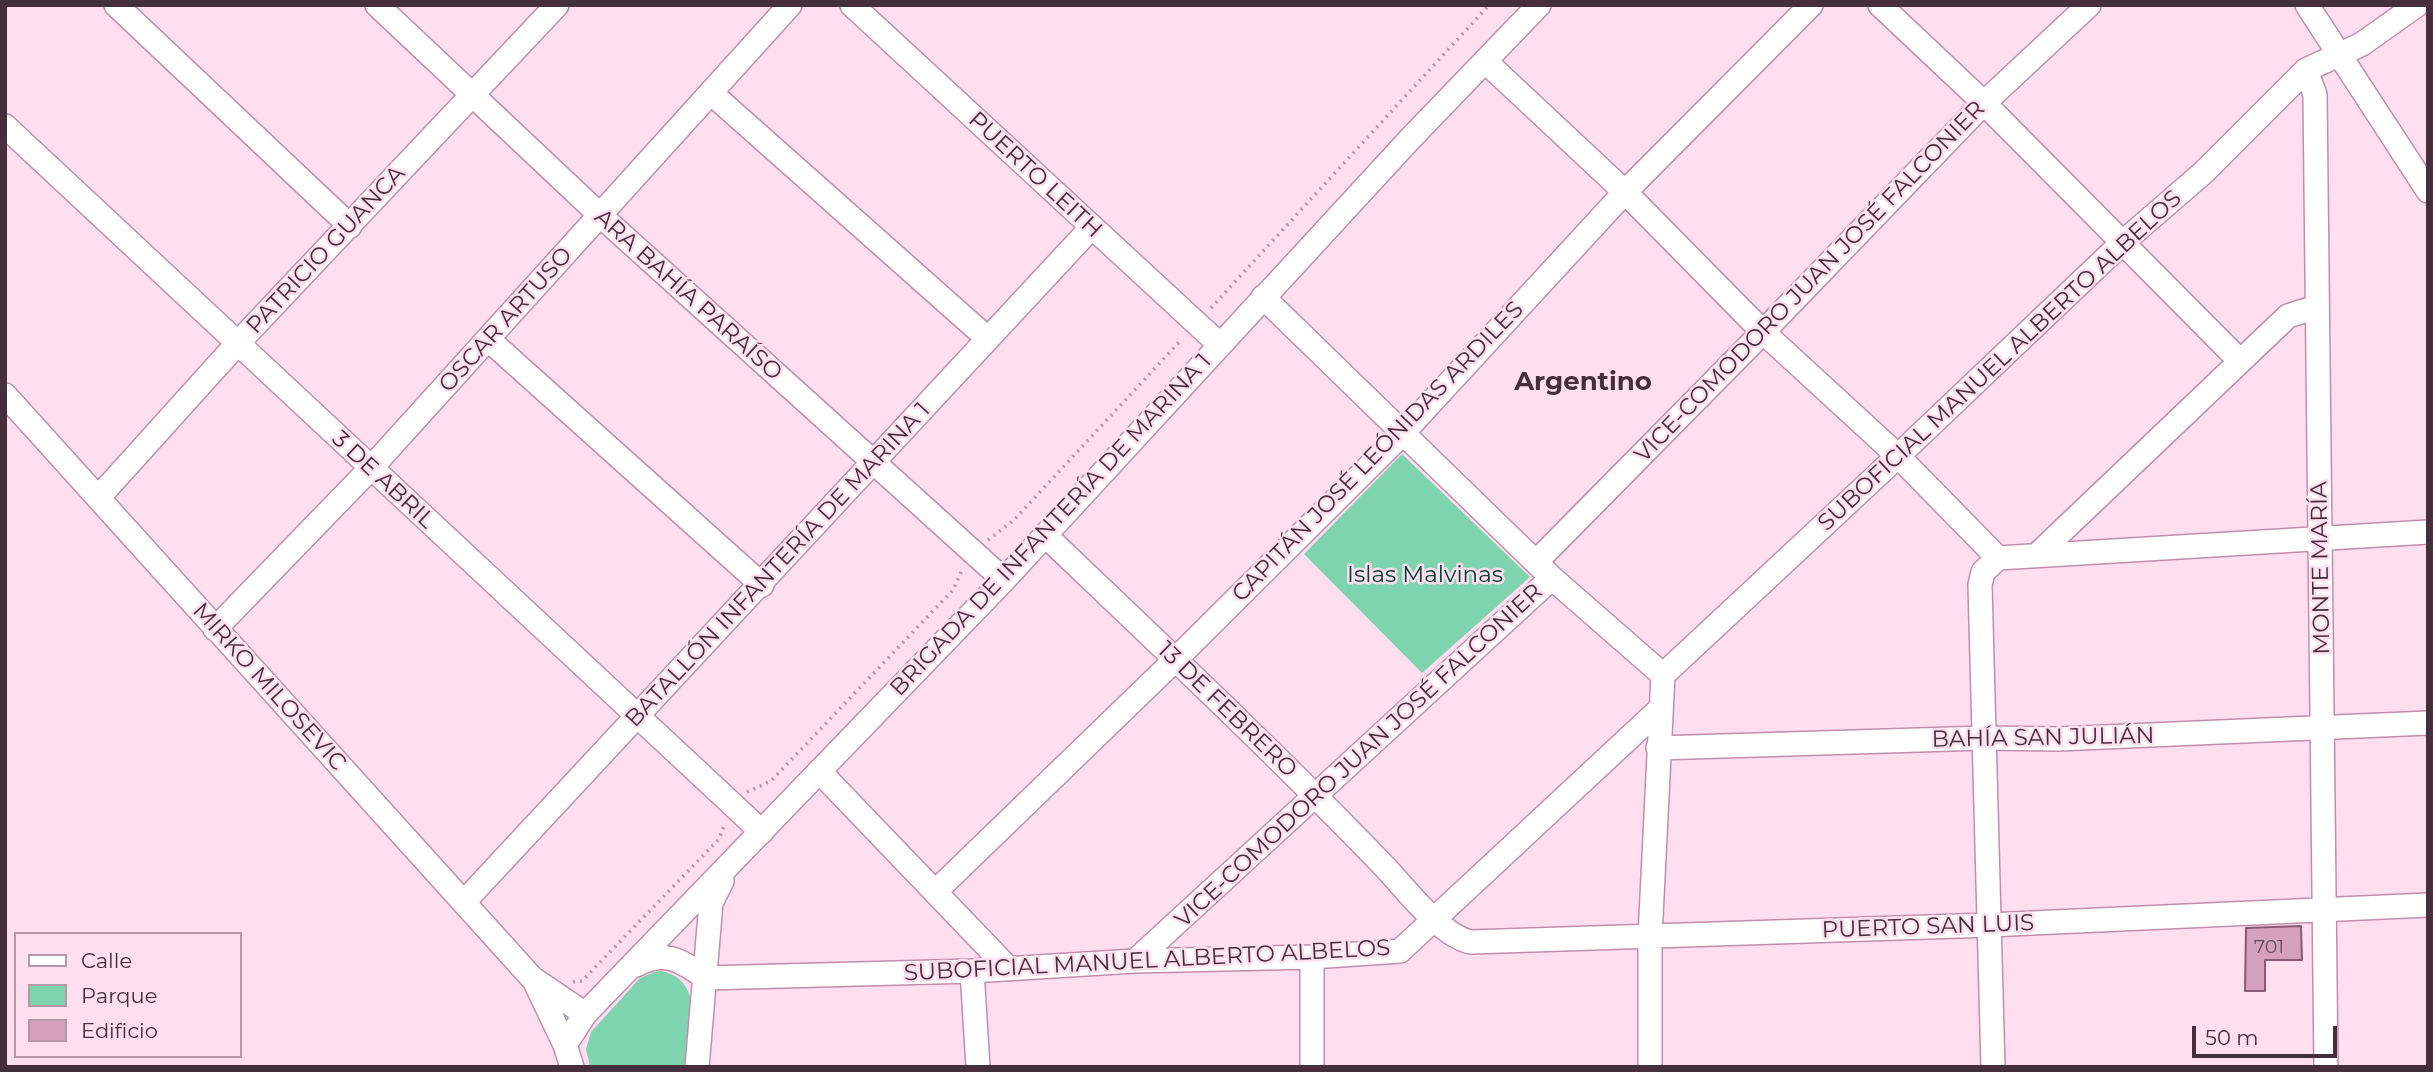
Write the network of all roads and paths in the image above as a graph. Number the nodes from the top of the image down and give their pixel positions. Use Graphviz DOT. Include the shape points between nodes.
graph roads {
  1 [pos="116,5"];
  2 [pos="377,5"];
  3 [pos="557,5"];
  4 [pos="790,5"];
  5 [pos="852,5"];
  6 [pos="1489,5"];
  7 [pos="1539,5"];
  8 [pos="1811,5"];
  9 [pos="1880,5"];
  10 [pos="2089,5"];
  11 [pos="2307,5"];
  12 [pos="2417,5"];
  13 [pos="2340,55"];
  14 [pos="1486,62"];
  15 [pos="2306,71"];
  16 [pos="711,93"];
  17 [pos="473,96"];
  18 [pos="1984,103"];
  19 [pos="5,126"];
  20 [pos="2428,191"];
  21 [pos="1625,192"];
  22 [pos="601,216"];
  23 [pos="350,226"];
  24 [pos="1091,228"];
  25 [pos="2122,243"];
  26 [pos="1263,297"];
  27 [pos="2316,307"];
  28 [pos="1197,324"];
  29 [pos="1763,332"];
  30 [pos="987,338"];
  31 [pos="489,340"];
  32 [pos="237,344"];
  33 [pos="1219,344"];
  34 [pos="2240,361"];
  35 [pos="5,395"];
  36 [pos="1403,433"];
  37 [pos="1898,456"];
  38 [pos="875,463"];
  39 [pos="371,468"];
  40 [pos="98,498"];
  41 [pos="2428,532"];
  42 [pos="1045,535"];
  43 [pos="2321,539"];
  44 [pos="973,552"];
  45 [pos="2038,554"];
  46 [pos="1998,558"];
  47 [pos="1544,570"];
  48 [pos="1004,580"];
  49 [pos="762,585"];
  50 [pos="215,629"];
  51 [pos="1176,659"];
  52 [pos="1663,675"];
  53 [pos="1660,709"];
  54 [pos="638,717"];
  55 [pos="2428,723"];
  56 [pos="2323,729"];
  57 [pos="1984,738"];
  58 [pos="1658,748"];
  59 [pos="818,771"];
  60 [pos="1316,795"];
  61 [pos="733,806"];
  62 [pos="762,832"];
  63 [pos="730,866"];
  64 [pos="936,891"];
  65 [pos="464,902"];
  66 [pos="2428,905"];
  67 [pos="2324,910"];
  68 [pos="1434,919"];
  69 [pos="1989,925"];
  70 [pos="1650,937"];
  71 [pos="1312,957"];
  72 [pos="1135,961"];
  73 [pos="630,967"];
  74 [pos="1008,968"];
  75 [pos="972,971"];
  76 [pos="533,978"];
  77 [pos="706,978"];
  78 [pos="567,982"];
  79 [pos="584,1014"];
  80 [pos="569,1056"];
  81 [pos="697,1067"];
  82 [pos="978,1067"];
  83 [pos="1312,1067"];
  84 [pos="1650,1067"];
  85 [pos="1993,1067"];
  86 [pos="2326,1067"];
  1 -- 23 [label="street"];
  2 -- 17 [label="street, ARA BAHÍA PARAÍSO"];
  3 -- 17 [label="street, PATRICIO GUANCA"];
  4 -- 16 [label="street, OSCAR ARTUSO"];
  5 -- 24 [label="street, PUERTO LEITH"];
  6 -- 28 [label="path"];
  7 -- 14 [label="street, BRIGADA DE INFANTERÍA DE MARINA 1"];
  8 -- 21 [label="street, CAPITÁN JOSÉ LEÓNIDAS ARDILES"];
  9 -- 18 [label="street"];
  10 -- 18 [label="street, VICE-COMODORO JUAN JOSÉ FALCONIER"];
  11 -- 13 [label="street"];
  12 -- 13 [label="street, SUBOFICIAL MANUEL ALBERTO ALBELOS"];
  13 -- 15 [label="street, SUBOFICIAL MANUEL ALBERTO ALBELOS"];
  13 -- 20 [label="street"];
  14 -- 21 [label="street"];
  14 -- 26 [label="street, BRIGADA DE INFANTERÍA DE MARINA 1"];
  15 -- 25 [label="street, SUBOFICIAL MANUEL ALBERTO ALBELOS" via="2204,172"];
  15 -- 27 [label="street, MONTE MARÍA" via="2315,95"];
  16 -- 22 [label="street, OSCAR ARTUSO"];
  16 -- 30 [label="street"];
  17 -- 22 [label="street, ARA BAHÍA PARAÍSO"];
  17 -- 23 [label="street, PATRICIO GUANCA"];
  18 -- 25 [label="street"];
  18 -- 29 [label="street, VICE-COMODORO JUAN JOSÉ FALCONIER"];
  19 -- 32 [label="street, 3 DE ABRIL"];
  21 -- 29 [label="street"];
  21 -- 36 [label="street, CAPITÁN JOSÉ LEÓNIDAS ARDILES"];
  22 -- 31 [label="street, OSCAR ARTUSO"];
  22 -- 38 [label="street, ARA BAHÍA PARAÍSO"];
  23 -- 32 [label="street, PATRICIO GUANCA"];
  24 -- 28 [label="street, PUERTO LEITH"];
  24 -- 30 [label="street, BATALLÓN INFANTERÍA DE MARINA 1"];
  25 -- 34 [label="street"];
  25 -- 37 [label="street, SUBOFICIAL MANUEL ALBERTO ALBELOS"];
  26 -- 33 [label="street, BRIGADA DE INFANTERÍA DE MARINA 1"];
  26 -- 36 [label="street"];
  27 -- 34 [label="street" via="2288,316"];
  27 -- 43 [label="street, MONTE MARÍA"];
  28 -- 33 [label="street, PUERTO LEITH"];
  28 -- 44 [label="path" via="1014,520"];
  29 -- 37 [label="street"];
  29 -- 47 [label="street, VICE-COMODORO JUAN JOSÉ FALCONIER"];
  30 -- 38 [label="street, BATALLÓN INFANTERÍA DE MARINA 1"];
  31 -- 39 [label="street, OSCAR ARTUSO"];
  31 -- 49 [label="street"];
  32 -- 39 [label="street, 3 DE ABRIL"];
  32 -- 40 [label="street, PATRICIO GUANCA"];
  33 -- 42 [label="street, BRIGADA DE INFANTERÍA DE MARINA 1"];
  34 -- 45 [label="street"];
  35 -- 40 [label="street, MIRKO MILOSEVIC"];
  36 -- 47 [label="street"];
  36 -- 51 [label="street, CAPITÁN JOSÉ LEÓNIDAS ARDILES"];
  37 -- 46 [label="street"];
  37 -- 52 [label="street, SUBOFICIAL MANUEL ALBERTO ALBELOS"];
  38 -- 44 [label="street, ARA BAHÍA PARAÍSO"];
  38 -- 49 [label="street, BATALLÓN INFANTERÍA DE MARINA 1"];
  39 -- 50 [label="street, OSCAR ARTUSO"];
  39 -- 54 [label="street, 3 DE ABRIL"];
  40 -- 50 [label="street, MIRKO MILOSEVIC"];
  41 -- 43 [label="street"];
  42 -- 48 [label="street, BRIGADA DE INFANTERÍA DE MARINA 1"];
  42 -- 51 [label="street, 13 DE FEBRERO"];
  43 -- 45 [label="street"];
  43 -- 56 [label="street, MONTE MARÍA"];
  44 -- 48 [label="street, ARA BAHÍA PARAÍSO"];
  44 -- 61 [label="path" via="953,590 771,781 744,793"];
  45 -- 46 [label="street"];
  46 -- 57 [label="street" via="1983,572 1980,584"];
  47 -- 52 [label="street"];
  47 -- 60 [label="street, VICE-COMODORO JUAN JOSÉ FALCONIER"];
  48 -- 59 [label="street, BRIGADA DE INFANTERÍA DE MARINA 1"];
  49 -- 54 [label="street, BATALLÓN INFANTERÍA DE MARINA 1"];
  50 -- 65 [label="street, MIRKO MILOSEVIC"];
  51 -- 60 [label="street, 13 DE FEBRERO"];
  51 -- 64 [label="street, CAPITÁN JOSÉ LEÓNIDAS ARDILES"];
  52 -- 53 [label="street"];
  53 -- 58 [label="street"];
  53 -- 68 [label="street, SUBOFICIAL MANUEL ALBERTO ALBELOS"];
  54 -- 61 [label="street, 3 DE ABRIL"];
  54 -- 65 [label="street, BATALLÓN INFANTERÍA DE MARINA 1"];
  55 -- 56 [label="street, BAHÍA SAN JULIÁN"];
  56 -- 57 [label="street, BAHÍA SAN JULIÁN"];
  56 -- 67 [label="street, MONTE MARÍA"];
  57 -- 58 [label="street, BAHÍA SAN JULIÁN"];
  57 -- 69 [label="street"];
  58 -- 70 [label="street"];
  59 -- 62 [label="street, BRIGADA DE INFANTERÍA DE MARINA 1"];
  59 -- 64 [label="street"];
  60 -- 68 [label="street, 13 DE FEBRERO"];
  60 -- 72 [label="street, VICE-COMODORO JUAN JOSÉ FALCONIER"];
  61 -- 62 [label="street, 3 DE ABRIL"];
  61 -- 78 [label="path" via="719,839 582,981"];
  62 -- 63 [label="street, BRIGADA DE INFANTERÍA DE MARINA 1"];
  63 -- 73 [label="street, BRIGADA DE INFANTERÍA DE MARINA 1"];
  63 -- 77 [label="street" via="711,904"];
  64 -- 74 [label="street"];
  65 -- 76 [label="street, MIRKO MILOSEVIC"];
  66 -- 67 [label="street, PUERTO SAN LUIS"];
  67 -- 69 [label="street, PUERTO SAN LUIS"];
  67 -- 86 [label="street, MONTE MARÍA"];
  68 -- 70 [label="street, PUERTO SAN LUIS" via="1461,940 1471,942"];
  68 -- 71 [label="street, SUBOFICIAL MANUEL ALBERTO ALBELOS" via="1400,951"];
  69 -- 70 [label="street, PUERTO SAN LUIS"];
  69 -- 85 [label="street"];
  70 -- 84 [label="street"];
  71 -- 72 [label="street, SUBOFICIAL MANUEL ALBERTO ALBELOS"];
  71 -- 83 [label="street"];
  72 -- 74 [label="street, SUBOFICIAL MANUEL ALBERTO ALBELOS"];
  73 -- 77 [label="street" via="664,956"];
  73 -- 79 [label="street, BRIGADA DE INFANTERÍA DE MARINA 1"];
  74 -- 75 [label="street, SUBOFICIAL MANUEL ALBERTO ALBELOS"];
  75 -- 77 [label="street, SUBOFICIAL MANUEL ALBERTO ALBELOS"];
  75 -- 82 [label="street"];
  76 -- 79 [label="street, MIRKO MILOSEVIC"];
  76 -- 80 [label="street, MIRKO MILOSEVIC"];
  77 -- 81 [label="street"];
  79 -- 80 [label="street, BRIGADA DE INFANTERÍA DE MARINA 1"];
}
